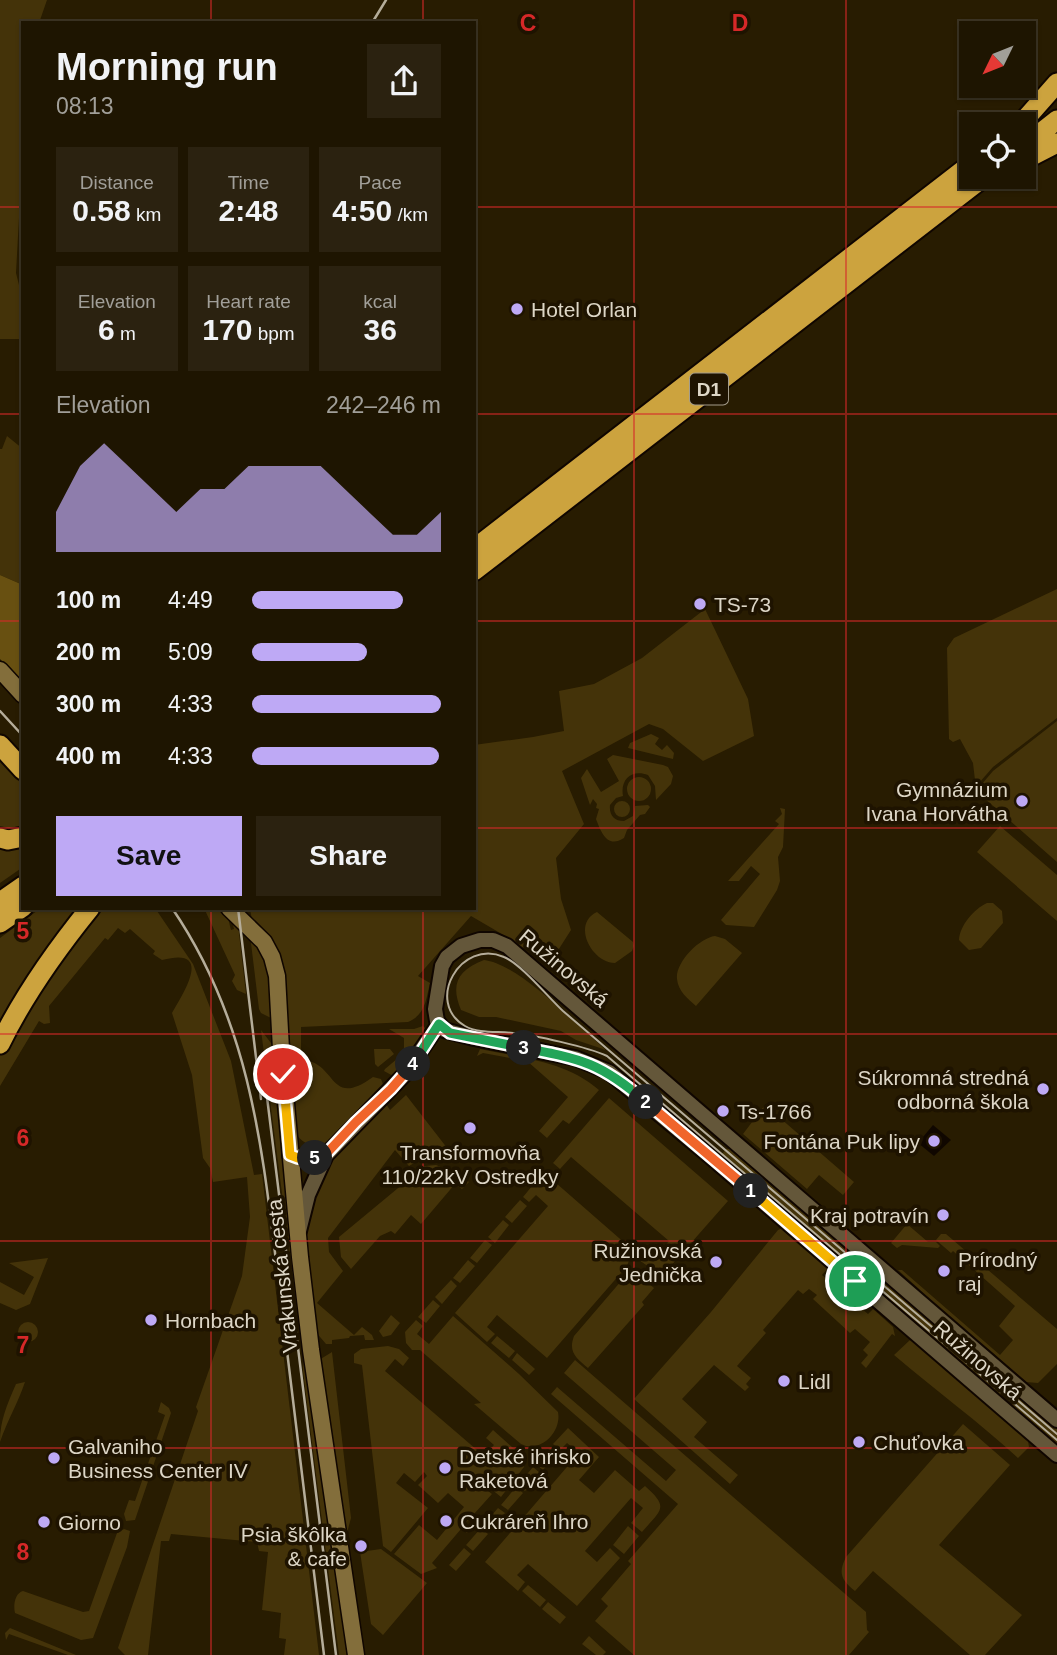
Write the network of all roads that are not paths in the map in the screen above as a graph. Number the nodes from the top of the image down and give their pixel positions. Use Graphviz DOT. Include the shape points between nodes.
graph roads {
  1 [pos="1057,83"];
  2 [pos="1057,98"];
  3 [pos="1032,112"];
  4 [pos="1036,114"];
  5 [pos="1057,120"];
  6 [pos="1036,137"];
  7 [pos="1057,143"];
  8 [pos="1036,154"];
  9 [pos="959,173"];
  10 [pos="969,189"];
  11 [pos="476,547"];
  12 [pos="476,569"];
  13 [pos="0,670"];
  14 [pos="21,693"];
  15 [pos="0,745"];
  16 [pos="21,768"];
  17 [pos="21,837"];
  18 [pos="0,838"];
  19 [pos="21,887"];
  20 [pos="0,902"];
  21 [pos="21,908"];
  22 [pos="231,910"];
  23 [pos="86,913"];
  24 [pos="0,923"];
  25 [pos="439,1024"];
  26 [pos="0,1044"];
  27 [pos="326,1154"];
  28 [pos="290,1155"];
  29 [pos="298,1233"];
  30 [pos="1057,1420"];
  31 [pos="1057,1455"];
  32 [pos="356,1655"];
  1 -- 3 [label="highway"];
  2 -- 4 [label="highway"];
  5 -- 6 [label="highway"];
  7 -- 8 [label="highway"];
  9 -- 11 [label="highway, D1"];
  10 -- 12 [label="highway, D1"];
  13 -- 14 [label="main road"];
  15 -- 16 [label="highway"];
  17 -- 18 [label="highway"];
  19 -- 20 [label="highway"];
  21 -- 24 [label="highway"];
  22 -- 28 [label="main road, Vrakunská cesta" via="264,942 275,966"];
  23 -- 26 [label="highway" via="24,1001"];
  25 -- 27 [label="street" via="405,1074"];
  25 -- 30 [label="street, Ružinovská" via="435,1009 447,957 480,940 507,946"];
  25 -- 31 [label="street, Ružinovská" via="450,1033 575,1058 609,1073"];
  27 -- 28 [label="street" via="312,1159"];
  27 -- 29 [label="street"];
  28 -- 29 [label="main road, Vrakunská cesta"];
  29 -- 32 [label="main road, Vrakunská cesta"];
}
